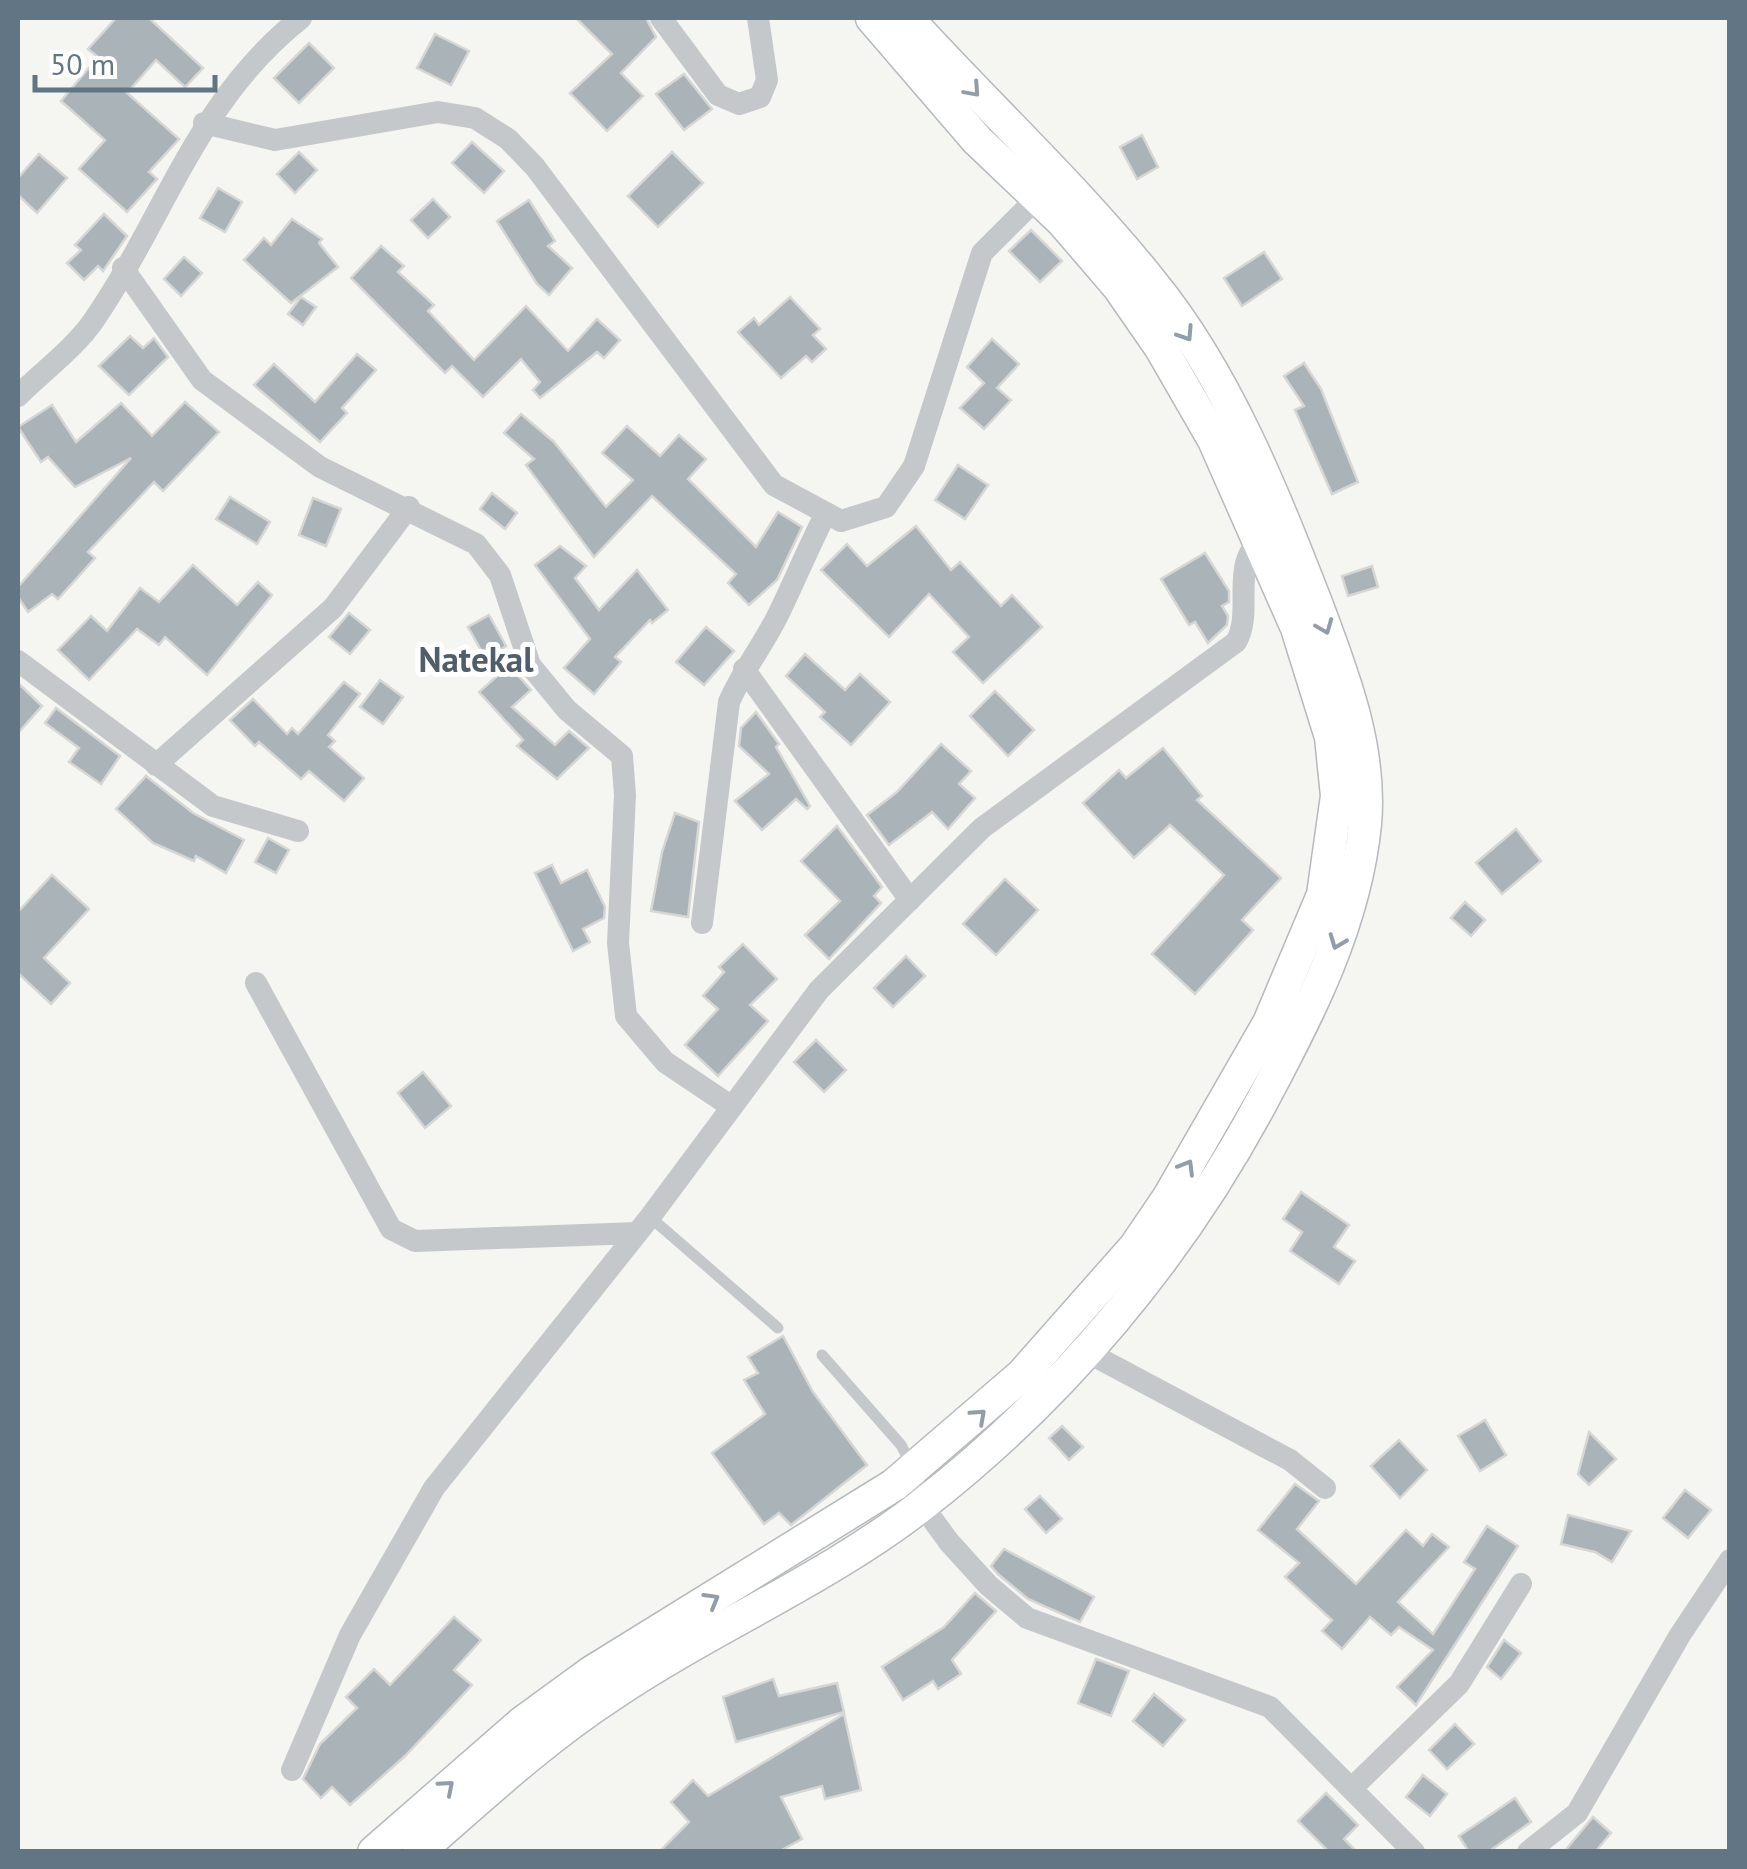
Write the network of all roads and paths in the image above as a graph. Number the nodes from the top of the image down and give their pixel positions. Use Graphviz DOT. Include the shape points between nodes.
graph roads {
  1 [pos="301,18"];
  2 [pos="661,18"];
  3 [pos="758,18"];
  4 [pos="872,18"];
  5 [pos="908,18"];
  6 [pos="204,123"];
  7 [pos="1047,187"];
  8 [pos="123,268"];
  9 [pos="18,396"];
  10 [pos="408,507"];
  11 [pos="826,512"];
  12 [pos="1274,534"];
  13 [pos="18,661"];
  14 [pos="744,669"];
  15 [pos="156,765"];
  16 [pos="298,831"];
  17 [pos="910,900"];
  18 [pos="702,923"];
  19 [pos="256,983"];
  20 [pos="729,1105"];
  21 [pos="644,1225"];
  22 [pos="778,1328"];
  23 [pos="1087,1352"];
  24 [pos="822,1355"];
  25 [pos="913,1470"];
  26 [pos="1325,1488"];
  27 [pos="922,1504"];
  28 [pos="1730,1560"];
  29 [pos="1521,1584"];
  30 [pos="292,1770"];
  31 [pos="1352,1788"];
  32 [pos="374,1852"];
  33 [pos="418,1852"];
  34 [pos="1414,1852"];
  35 [pos="1528,1852"];
  1 -- 6 [label="street" via="262,49"];
  2 -- 3 [label="street" via="718,95 739,104 760,98 767,80"];
  4 -- 7 [label="main road" via="977,140"];
  5 -- 7 [label="main road, one-way"];
  6 -- 8 [label="street"];
  6 -- 11 [label="street" via="275,140 438,112 475,118 535,167 774,485"];
  7 -- 11 [label="street" via="982,253 914,466 886,506 841,521"];
  7 -- 12 [label="main road" via="1161,348"];
  8 -- 9 [label="street" via="93,322"];
  8 -- 10 [label="street" via="202,380 320,466"];
  10 -- 15 [label="street" via="333,608"];
  10 -- 20 [label="street" via="476,544 500,575 530,665 567,710 622,756 618,943 626,1016 665,1062"];
  11 -- 14 [label="street" via="781,610"];
  12 -- 17 [label="street" via="1249,552 1245,620 1236,642 982,828"];
  12 -- 23 [label="main road, one-way" via="1340,665 1353,712 1366,818 1357,878 1341,937 1240,1140 1190,1221"];
  25 -- 12 [label="main road, one-way" via="1022,1375 1135,1247 1236,1083 1311,929 1333,848 1332,737"];
  13 -- 15 [label="street"];
  14 -- 17 [label="street"];
  14 -- 18 [label="street" via="729,702"];
  15 -- 16 [label="street" via="213,806"];
  17 -- 20 [label="street" via="819,990"];
  19 -- 21 [label="street" via="391,1229 415,1241"];
  20 -- 21 [label="street"];
  21 -- 22 [label="lane"];
  21 -- 30 [label="street" via="434,1488 350,1635"];
  23 -- 26 [label="street" via="1290,1460"];
  23 -- 27 [label="main road"];
  24 -- 25 [label="lane" via="901,1444"];
  25 -- 27 [label="street"];
  32 -- 25 [label="main road, one-way" via="522,1723 592,1672 821,1534"];
  27 -- 31 [label="street" via="988,1585 1027,1618 1270,1707"];
  27 -- 33 [label="main road" via="545,1740"];
  28 -- 35 [label="street" via="1577,1813"];
  29 -- 31 [label="street" via="1459,1684"];
  31 -- 34 [label="street"];
}
